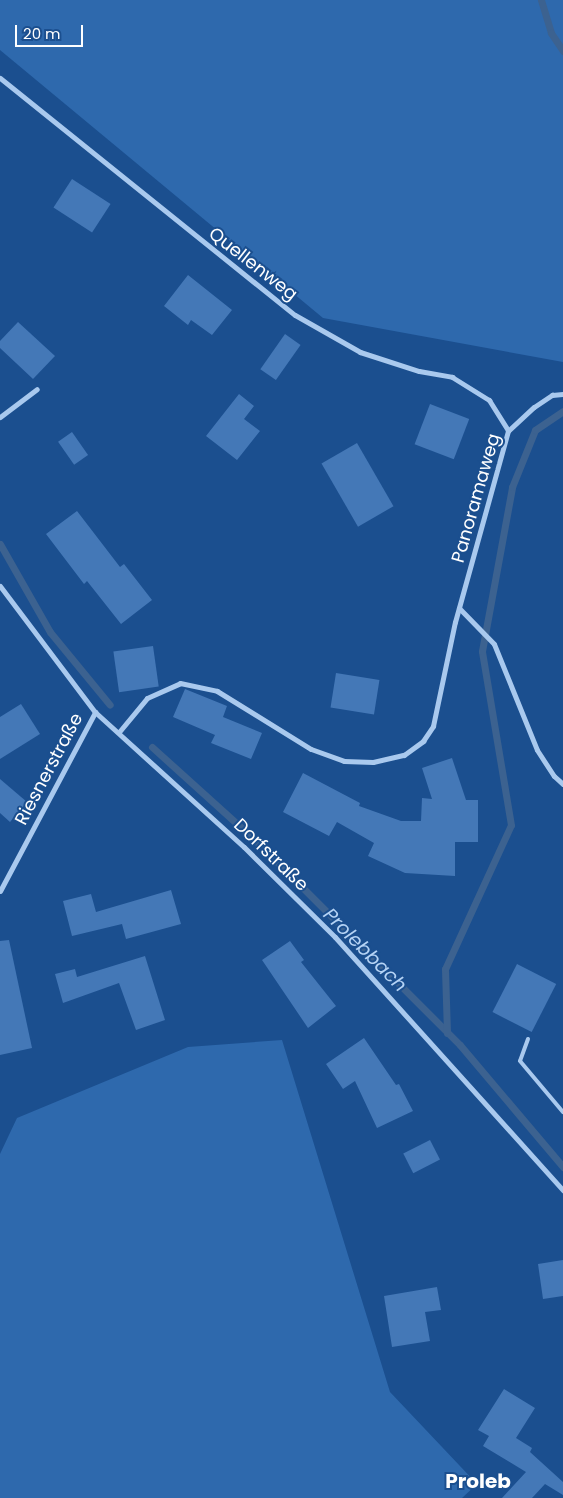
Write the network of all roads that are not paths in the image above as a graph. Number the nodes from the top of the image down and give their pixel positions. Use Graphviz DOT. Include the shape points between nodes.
graph roads {
  1 [pos="0,78"];
  2 [pos="37,389"];
  3 [pos="563,394"];
  4 [pos="0,416"];
  5 [pos="508,431"];
  6 [pos="0,586"];
  7 [pos="459,608"];
  8 [pos="95,712"];
  9 [pos="120,732"];
  10 [pos="563,784"];
  11 [pos="0,891"];
  12 [pos="528,1039"];
  13 [pos="563,1112"];
  14 [pos="563,1190"];
  1 -- 5 [label="street, Quellenweg" via="296,315 360,352 419,370 452,376 489,400"];
  2 -- 4 [label="street"];
  3 -- 5 [label="street, Panoramaweg" via="552,395 534,407"];
  5 -- 7 [label="street, Panoramaweg" via="488,514"];
  6 -- 8 [label="street, Dorfstraße"];
  7 -- 9 [label="street, Panoramaweg" via="433,726 423,741 404,755 372,762 344,760 311,749 217,691 180,683 147,698"];
  7 -- 10 [label="street" via="494,644 537,750"];
  8 -- 9 [label="street, Dorfstraße"];
  8 -- 11 [label="street, Riesnerstraße"];
  9 -- 14 [label="street, Dorfstraße" via="335,937"];
  12 -- 13 [label="lane" via="520,1061"];
}
